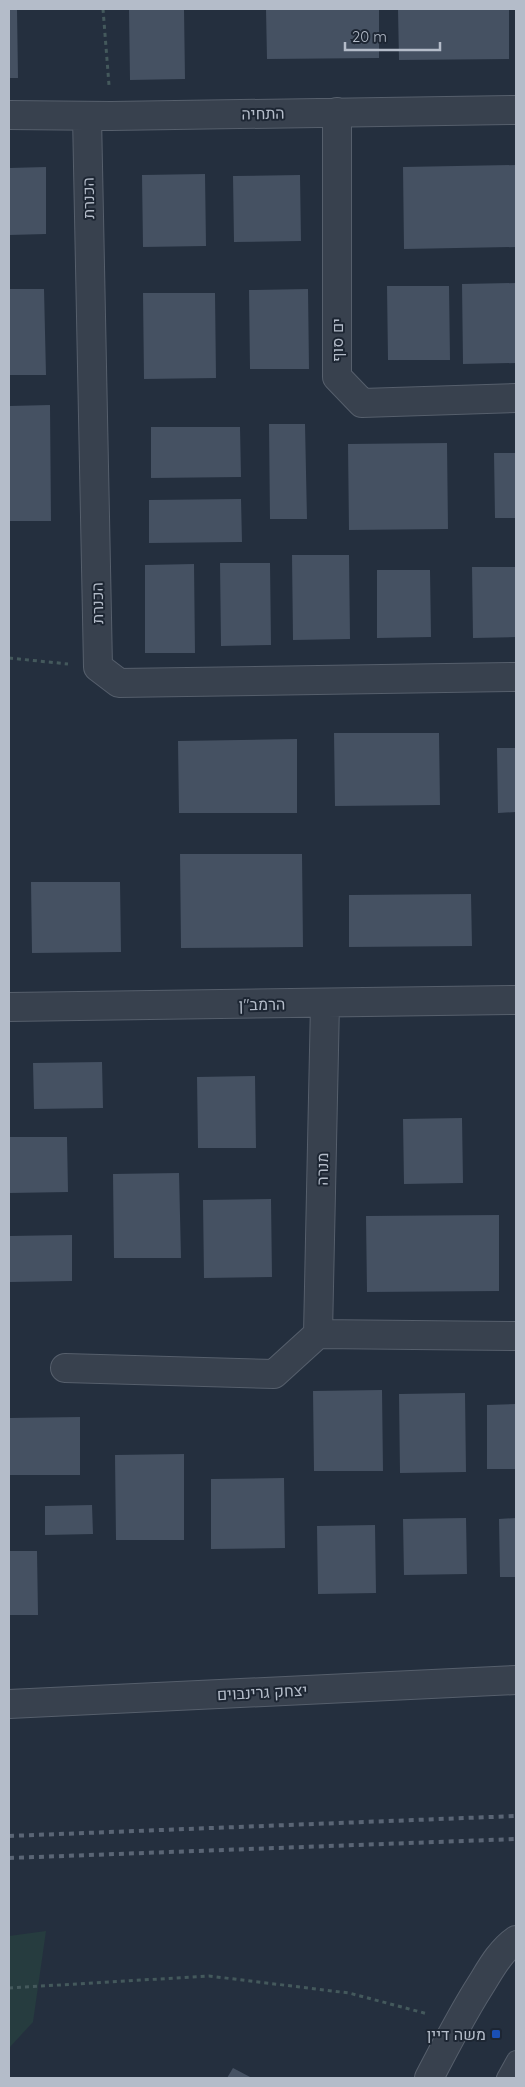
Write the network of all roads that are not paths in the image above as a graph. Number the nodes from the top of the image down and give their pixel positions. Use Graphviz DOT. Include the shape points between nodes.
graph roads {
  1 [pos="516,110"];
  2 [pos="337,112"];
  3 [pos="9,115"];
  4 [pos="99,116"];
  5 [pos="516,398"];
  6 [pos="516,677"];
  7 [pos="516,1000"];
  8 [pos="325,1003"];
  9 [pos="9,1008"];
  10 [pos="318,1334"];
  11 [pos="516,1336"];
  12 [pos="65,1368"];
  13 [pos="516,1680"];
  14 [pos="9,1704"];
  15 [pos="516,1940"];
  16 [pos="516,2060"];
  17 [pos="429,2078"];
  18 [pos="506,2078"];
  1 -- 2 [label="street, התחיה"];
  2 -- 4 [label="street, התחיה"];
  2 -- 5 [label="street, ים סוף" via="337,377 362,402"];
  3 -- 4 [label="street, התחיה"];
  4 -- 6 [label="street, הכנרת" via="98,667 119,683"];
  7 -- 8 [label="street, הרמב\"ן"];
  8 -- 9 [label="street, הרמב\"ן"];
  8 -- 10 [label="street, מנרה"];
  10 -- 11 [label="street"];
  10 -- 12 [label="street" via="274,1374"];
  13 -- 14 [label="street, יצחק גרינבוים"];
  15 -- 17 [label="street" via="494,1964 458,2021"];
  16 -- 18 [label="lane"];
}
